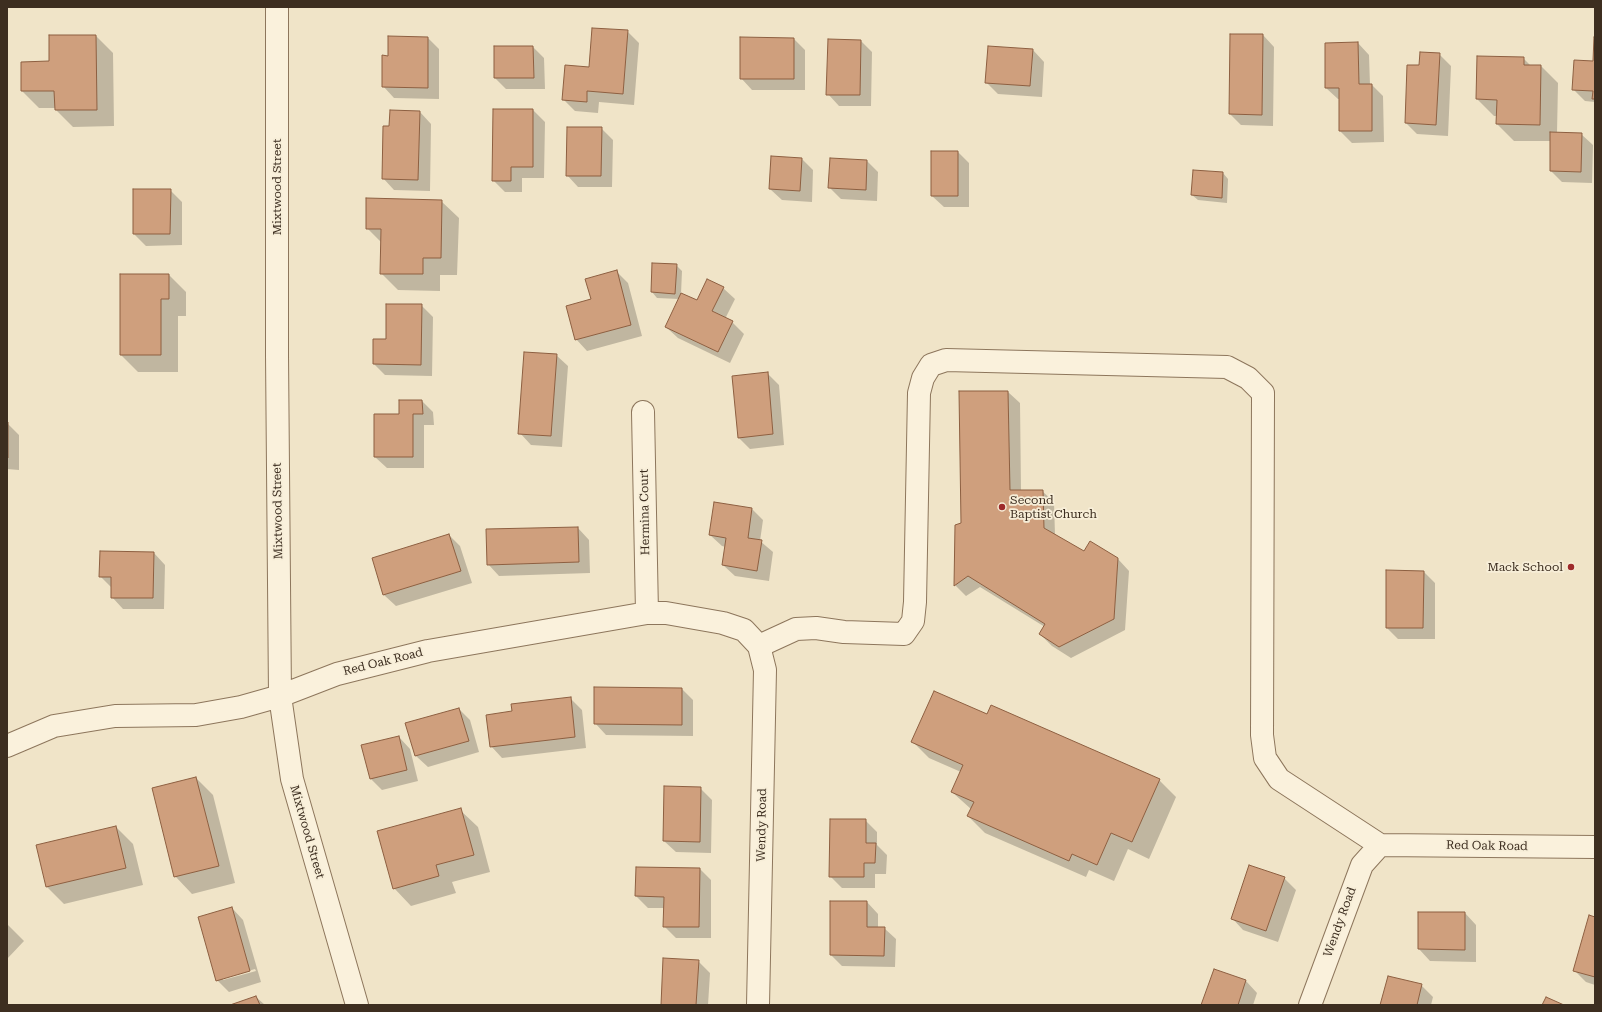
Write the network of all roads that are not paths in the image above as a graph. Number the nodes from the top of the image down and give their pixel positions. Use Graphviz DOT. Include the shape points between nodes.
graph roads {
  1 [pos="277,7"];
  2 [pos="643,412"];
  3 [pos="647,613"];
  4 [pos="759,646"];
  5 [pos="280,696"];
  6 [pos="7,746"];
  7 [pos="1380,845"];
  8 [pos="1595,847"];
  9 [pos="357,1005"];
  10 [pos="758,1005"];
  11 [pos="1310,1005"];
  1 -- 5 [label="street, Mixtwood Street" via="276,356"];
  2 -- 3 [label="street, Hermina Court"];
  3 -- 4 [label="street, Red Oak Road" via="666,613 723,623 744,630"];
  3 -- 5 [label="street, Red Oak Road" via="428,651 337,674"];
  4 -- 7 [label="street" via="796,629 904,634 913,621 919,393 923,378 931,365 946,360 1227,367 1248,378 1264,393 1262,735 1265,758 1279,779"];
  4 -- 10 [label="street, Wendy Road" via="765,670"];
  5 -- 6 [label="street, Red Oak Road" via="242,707 196,715 115,716 54,726"];
  5 -- 9 [label="street, Mixtwood Street" via="292,779"];
  7 -- 8 [label="street, Red Oak Road"];
  7 -- 11 [label="street, Wendy Road" via="1362,865"];
}
